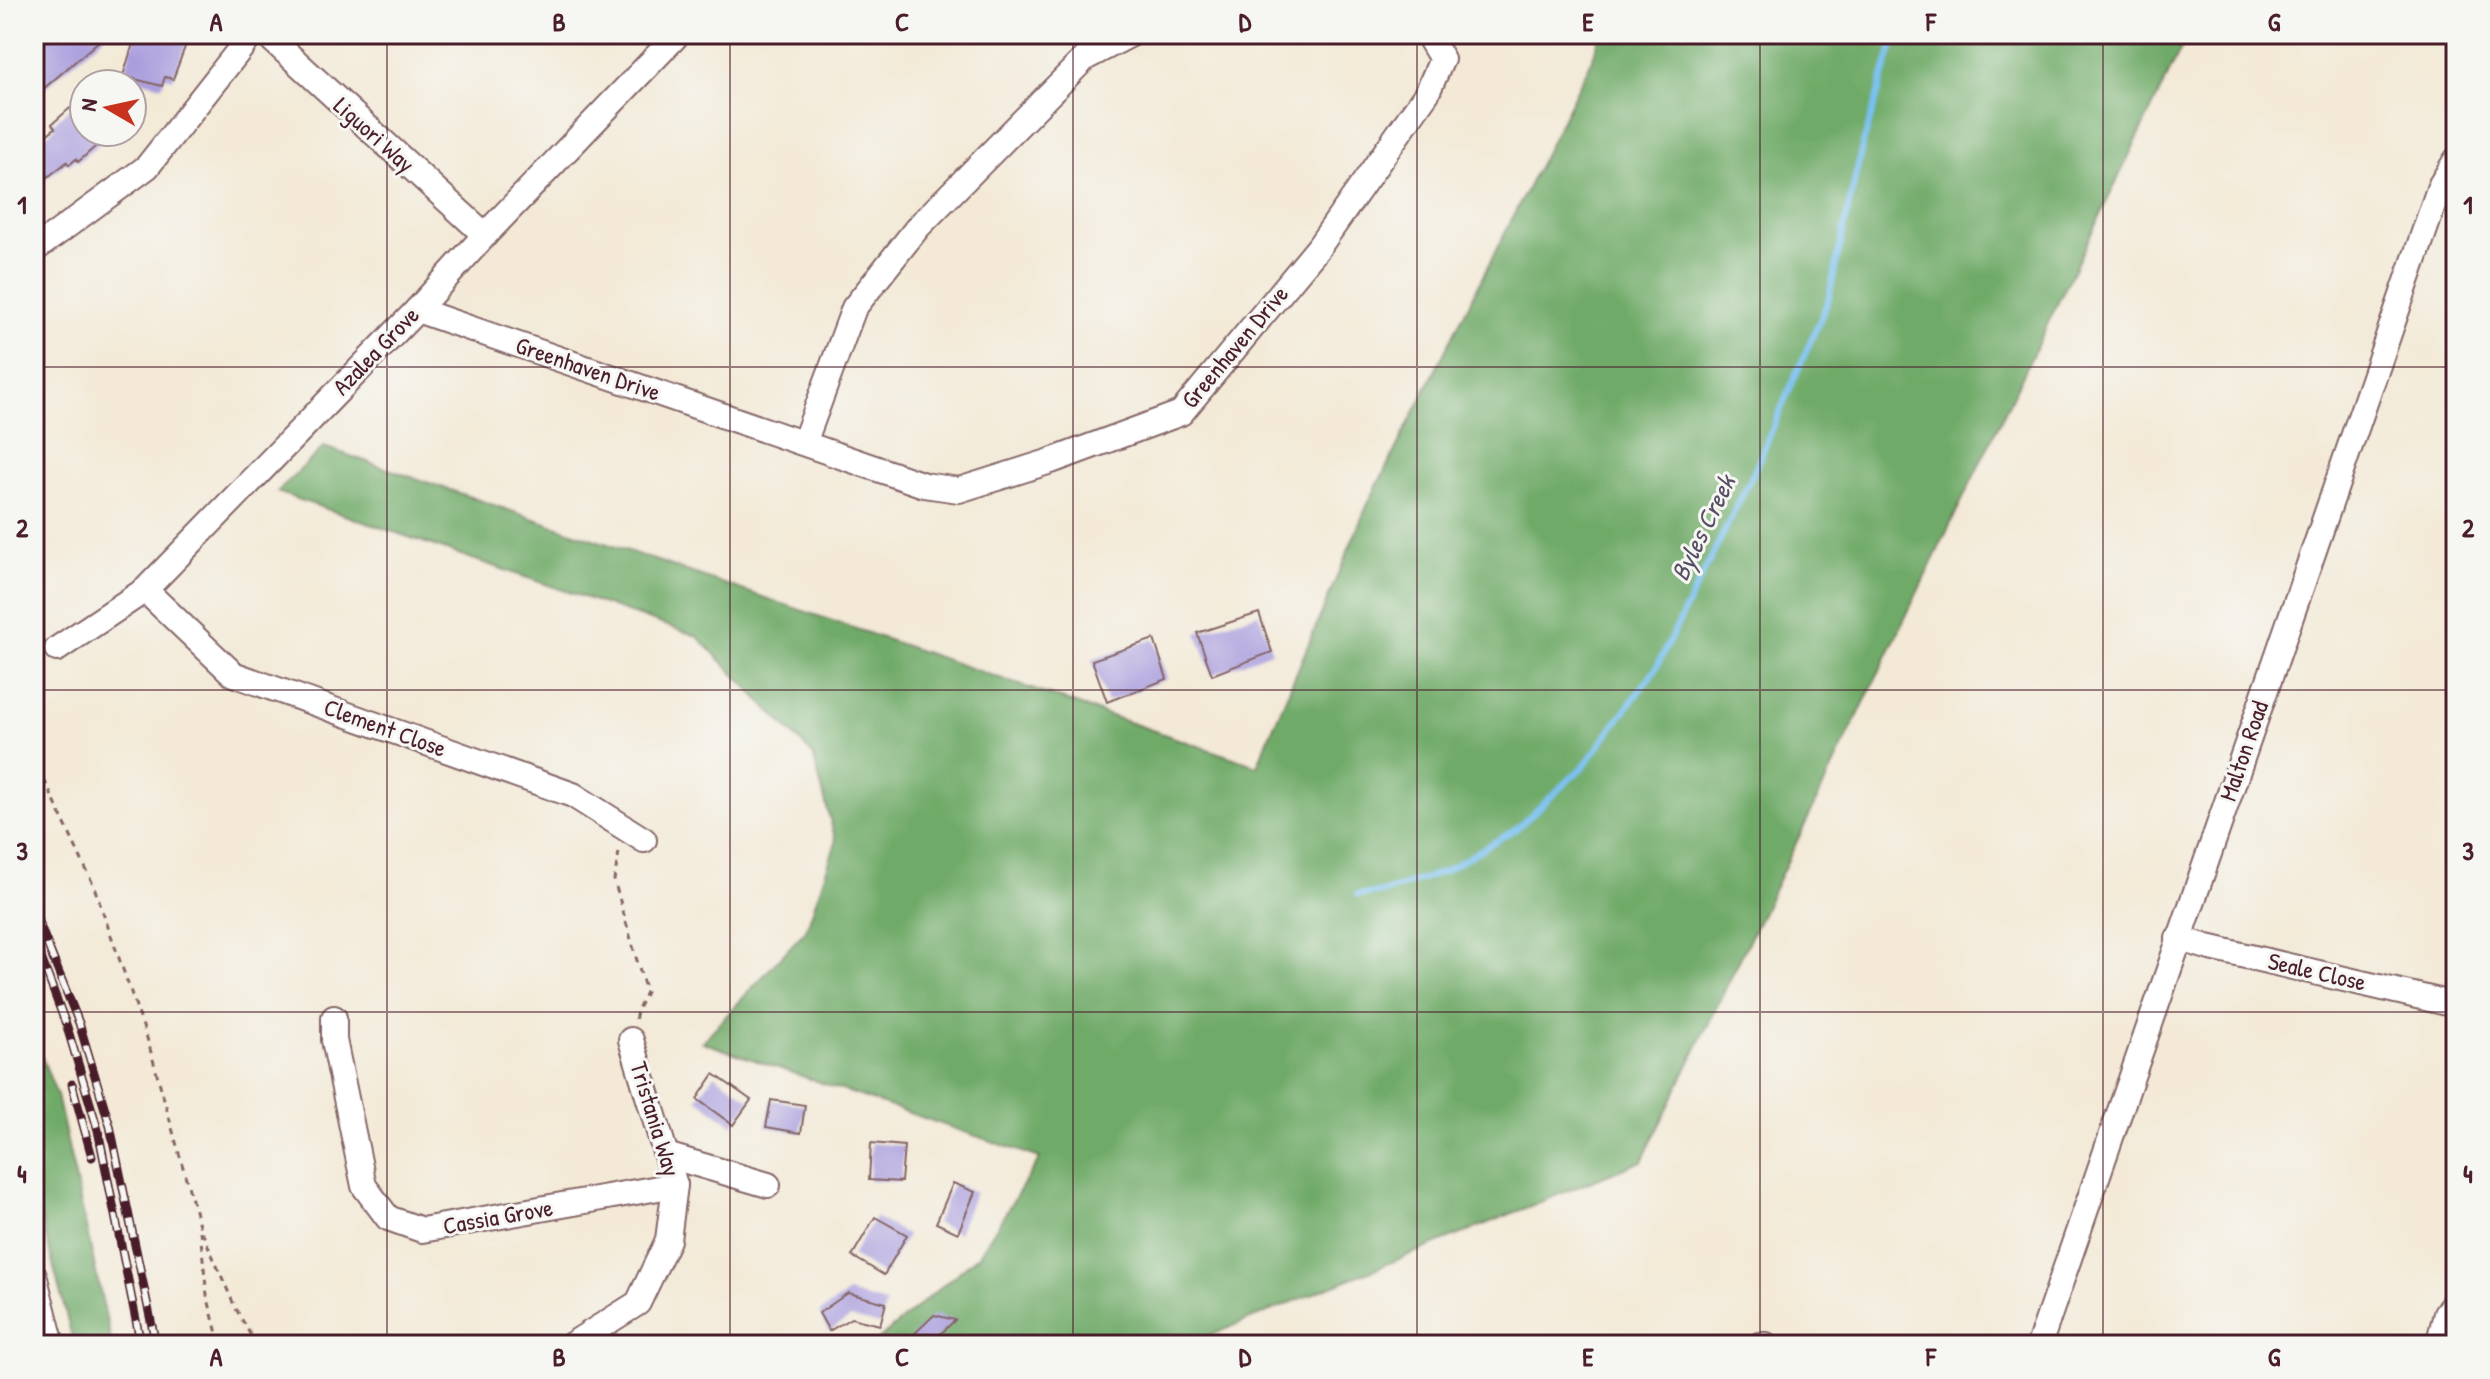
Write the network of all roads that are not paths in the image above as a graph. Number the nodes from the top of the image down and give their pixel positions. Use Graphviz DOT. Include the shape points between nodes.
graph roads {
  1 [pos="252,34"];
  2 [pos="266,34"];
  3 [pos="678,34"];
  4 [pos="1131,34"];
  5 [pos="1427,34"];
  6 [pos="2456,160"];
  7 [pos="485,235"];
  8 [pos="34,250"];
  9 [pos="417,310"];
  10 [pos="804,443"];
  11 [pos="145,590"];
  12 [pos="57,649"];
  13 [pos="644,840"];
  14 [pos="2178,938"];
  15 [pos="2456,1005"];
  16 [pos="334,1018"];
  17 [pos="631,1040"];
  18 [pos="666,1155"];
  19 [pos="675,1185"];
  20 [pos="768,1185"];
  21 [pos="34,1275"];
  22 [pos="2455,1300"];
  23 [pos="52,1345"];
  24 [pos="571,1345"];
  25 [pos="2039,1345"];
  26 [pos="2438,1345"];
  1 -- 8 [label="street" via="147,167"];
  2 -- 7 [label="street, Liguori Way"];
  3 -- 7 [label="street, Azalea Grove"];
  4 -- 10 [label="street" via="1085,58 918,227 854,308"];
  5 -- 10 [label="street, Greenhaven Drive" via="1442,59 1427,93 1318,248 1181,413 959,490 924,485"];
  6 -- 14 [label="street, Malton Road" via="2440,186"];
  7 -- 9 [label="street, Azalea Grove"];
  9 -- 10 [label="street, Greenhaven Drive"];
  9 -- 11 [label="street, Azalea Grove"];
  11 -- 12 [label="street, Azalea Grove"];
  11 -- 13 [label="street, Clement Close" via="233,674 573,795"];
  14 -- 15 [label="street, Seale Close"];
  14 -- 25 [label="street, Malton Road"];
  16 -- 19 [label="street, Cassia Grove" via="364,1186 388,1218 422,1230"];
  17 -- 18 [label="street, Tristania Way"];
  18 -- 19 [label="street, Tristania Way"];
  18 -- 20 [label="street"];
  19 -- 24 [label="street, Tristania Way" via="668,1240 638,1303"];
  21 -- 23 [label="street"];
  22 -- 26 [label="street"];
}
